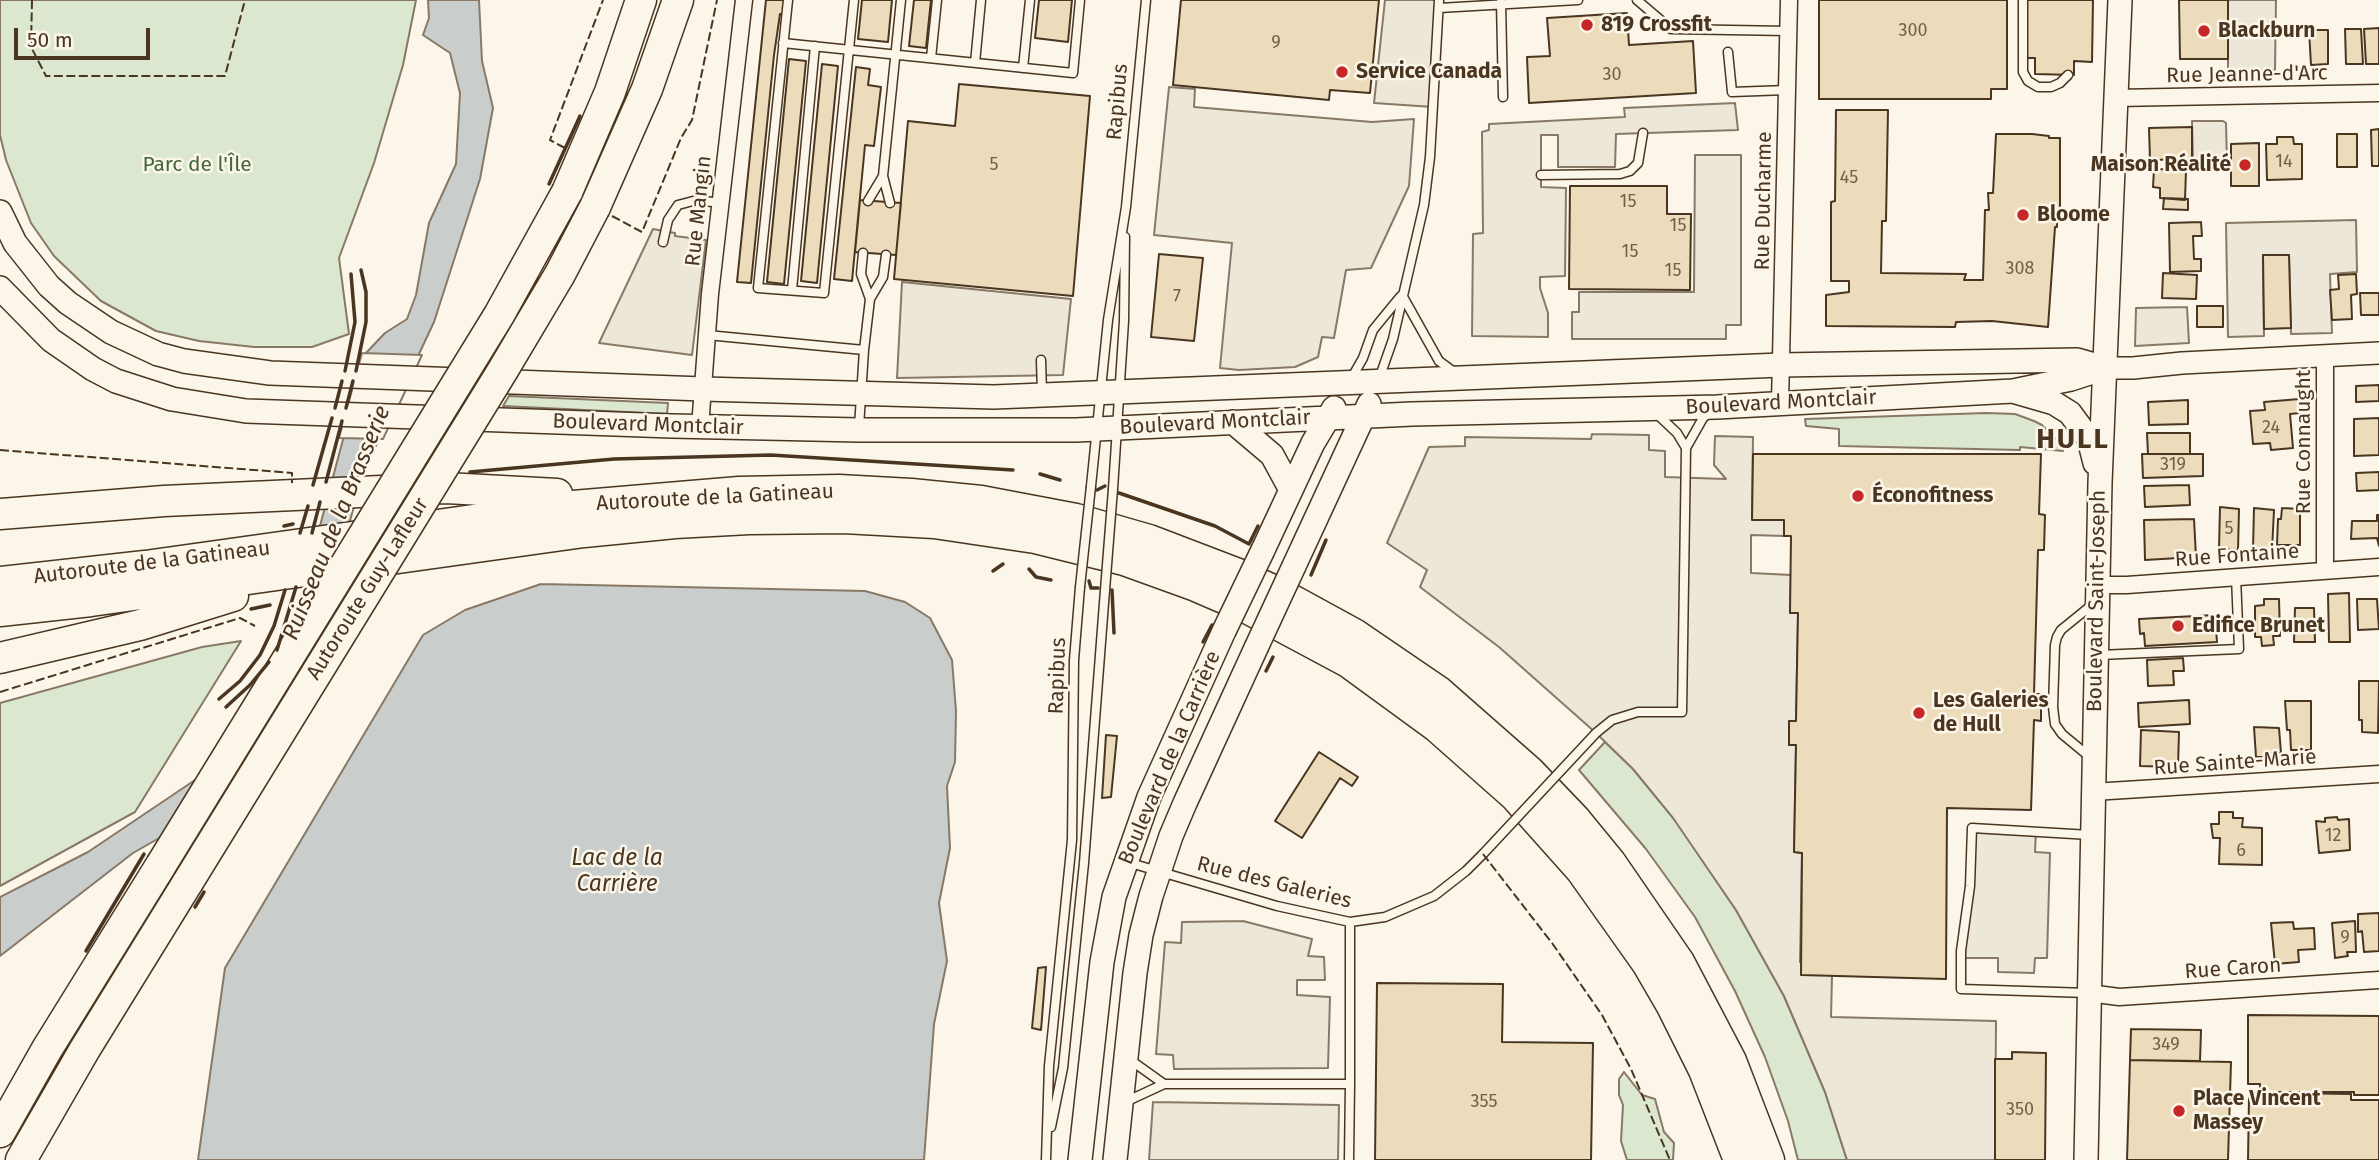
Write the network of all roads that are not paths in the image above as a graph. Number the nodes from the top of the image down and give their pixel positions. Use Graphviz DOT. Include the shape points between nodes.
graph roads {
  1 [pos="641,0"];
  2 [pos="678,0"];
  3 [pos="744,0"];
  4 [pos="788,0"];
  5 [pos="855,0"];
  6 [pos="901,0"];
  7 [pos="937,0"];
  8 [pos="981,0"];
  9 [pos="1030,0"];
  10 [pos="1080,0"];
  11 [pos="1146,0"];
  12 [pos="1578,0"];
  13 [pos="1637,0"];
  14 [pos="1789,0"];
  15 [pos="2023,0"];
  16 [pos="2120,0"];
  17 [pos="1550,1"];
  18 [pos="1501,2"];
  19 [pos="1439,4"];
  20 [pos="1788,31"];
  21 [pos="783,43"];
  22 [pos="815,46"];
  23 [pos="849,50"];
  24 [pos="1728,52"];
  25 [pos="895,55"];
  26 [pos="931,58"];
  27 [pos="975,63"];
  28 [pos="1023,68"];
  29 [pos="2068,75"];
  30 [pos="1787,90"];
  31 [pos="2379,93"];
  32 [pos="1503,97"];
  33 [pos="2116,98"];
  34 [pos="1643,133"];
  35 [pos="1541,175"];
  36 [pos="883,176"];
  37 [pos="868,201"];
  38 [pos="720,203"];
  39 [pos="890,203"];
  40 [pos="1126,206"];
  41 [pos="0,212"];
  42 [pos="663,242"];
  43 [pos="863,253"];
  44 [pos="886,254"];
  45 [pos="0,288"];
  46 [pos="792,290"];
  47 [pos="1402,295"];
  48 [pos="870,299"];
  49 [pos="707,335"];
  50 [pos="864,350"];
  51 [pos="2379,354"];
  52 [pos="2325,356"];
  53 [pos="1041,360"];
  54 [pos="1781,365"];
  55 [pos="2105,368"];
  56 [pos="1460,377"];
  57 [pos="1377,382"];
  58 [pos="1349,384"];
  59 [pos="703,389"];
  60 [pos="2012,391"];
  61 [pos="861,394"];
  62 [pos="1110,394"];
  63 [pos="1042,396"];
  64 [pos="1780,403"];
  65 [pos="1717,407"];
  66 [pos="1643,408"];
  67 [pos="1363,416"];
  68 [pos="1328,418"];
  69 [pos="1233,422"];
  70 [pos="700,427"];
  71 [pos="1107,428"];
  72 [pos="859,430"];
  73 [pos="1686,448"];
  74 [pos="2100,483"];
  75 [pos="1291,490"];
  76 [pos="0,494"];
  77 [pos="642,498"];
  78 [pos="164,501"];
  79 [pos="0,514"];
  80 [pos="2379,567"];
  81 [pos="317,570"];
  82 [pos="2325,570"];
  83 [pos="2236,577"];
  84 [pos="0,582"];
  85 [pos="2098,592"];
  86 [pos="0,611"];
  87 [pos="2096,655"];
  88 [pos="0,658"];
  89 [pos="2094,760"];
  90 [pos="2379,774"];
  91 [pos="2093,792"];
  92 [pos="2093,835"];
  93 [pos="1125,862"];
  94 [pos="1158,872"];
  95 [pos="1350,922"];
  96 [pos="2379,980"];
  97 [pos="2089,993"];
  98 [pos="1126,1057"];
  99 [pos="1164,1084"];
  100 [pos="1350,1084"];
  101 [pos="1121,1104"];
  102 [pos="0,1132"];
  103 [pos="1048,1147"];
  104 [pos="21,1160"];
  105 [pos="1046,1160"];
  106 [pos="1080,1160"];
  107 [pos="1115,1160"];
  108 [pos="1349,1160"];
  109 [pos="1739,1160"];
  110 [pos="1769,1160"];
  111 [pos="2086,1160"];
  1 -- 102 [label="highway, Autoroute Guy-Lafleur, bridge" via="610,92 566,192 499,315"];
  2 -- 104 [label="highway, Autoroute Guy-Lafleur, bridge" via="647,89 595,207 554,285"];
  3 -- 38 [label="street, Rue Mangin"];
  4 -- 21 [label="lane"];
  5 -- 23 [label="lane"];
  6 -- 25 [label="lane"];
  7 -- 26 [label="lane"];
  8 -- 27 [label="lane"];
  9 -- 28 [label="lane"];
  10 -- 28 [label="lane" via="1073,73"];
  11 -- 40 [label="lane, Rapibus"];
  12 -- 17 [label="lane"];
  13 -- 20 [label="lane" via="1671,29"];
  14 -- 20 [label="street, Rue Ducharme"];
  15 -- 29 [label="lane" via="2023,72 2028,81 2051,87"];
  16 -- 33 [label="main road, Boulevard Saint-Joseph"];
  17 -- 18 [label="lane"];
  18 -- 19 [label="lane"];
  18 -- 32 [label="lane"];
  19 -- 47 [label="lane" via="1424,205"];
  20 -- 30 [label="street, Rue Ducharme"];
  21 -- 22 [label="lane"];
  21 -- 46 [label="lane" via="758,288"];
  22 -- 23 [label="lane"];
  22 -- 46 [label="lane"];
  23 -- 25 [label="lane"];
  23 -- 46 [label="lane" via="824,293"];
  24 -- 30 [label="lane" via="1732,92"];
  25 -- 26 [label="lane"];
  25 -- 36 [label="lane"];
  26 -- 27 [label="lane"];
  27 -- 28 [label="lane"];
  30 -- 54 [label="street, Rue Ducharme"];
  31 -- 33 [label="street, Rue Jeanne-d'Arc"];
  33 -- 55 [label="main road, Boulevard Saint-Joseph"];
  34 -- 35 [label="lane" via="1638,163 1630,171"];
  36 -- 37 [label="lane"];
  36 -- 39 [label="lane"];
  38 -- 42 [label="lane" via="690,200 678,205 668,220"];
  38 -- 49 [label="street, Rue Mangin"];
  40 -- 62 [label="lane, Rapibus" via="1124,321"];
  40 -- 62 [label="lane, Rapibus" via="1108,320"];
  41 -- 59 [label="main road, Boulevard Montclair" via="15,243 49,285 88,317 158,354 270,373"];
  43 -- 48 [label="lane" via="861,274"];
  44 -- 48 [label="lane" via="883,277"];
  45 -- 70 [label="main road, Boulevard Montclair" via="51,340 93,369 172,399 246,411"];
  47 -- 56 [label="lane" via="1439,362"];
  47 -- 57 [label="lane" via="1393,339"];
  47 -- 58 [label="lane" via="1373,330"];
  48 -- 50 [label="lane"];
  49 -- 50 [label="lane"];
  49 -- 59 [label="street, Rue Mangin"];
  50 -- 61 [label="lane"];
  51 -- 52 [label="street, Boulevard Montclair"];
  52 -- 55 [label="street, Boulevard Montclair"];
  52 -- 82 [label="street, Rue Connaught"];
  53 -- 63 [label="lane"];
  54 -- 55 [label="main road, Boulevard Montclair" via="2077,360"];
  54 -- 56 [label="main road, Boulevard Montclair"];
  54 -- 64 [label="street, Rue Ducharme"];
  55 -- 60 [label="main road, Boulevard Montclair"];
  55 -- 74 [label="main road, Boulevard Saint-Joseph"];
  56 -- 57 [label="main road, Boulevard Montclair"];
  57 -- 58 [label="main road, Boulevard Montclair"];
  57 -- 67 [label="main road, Boulevard de la Carrière"];
  58 -- 62 [label="main road, Boulevard Montclair"];
  58 -- 68 [label="main road, Boulevard de la Carrière"];
  59 -- 61 [label="main road, Boulevard Montclair"];
  59 -- 70 [label="street, Rue Mangin"];
  60 -- 64 [label="main road, Boulevard Montclair"];
  60 -- 74 [label="main road" via="2054,403 2070,413 2088,439"];
  61 -- 63 [label="main road, Boulevard Montclair"];
  61 -- 72 [label="lane"];
  62 -- 63 [label="main road, Boulevard Montclair"];
  62 -- 71 [label="lane, Rapibus"];
  62 -- 71 [label="lane, Rapibus"];
  64 -- 65 [label="main road, Boulevard Montclair"];
  65 -- 66 [label="main road, Boulevard Montclair"];
  65 -- 73 [label="lane" via="1703,418"];
  66 -- 67 [label="main road, Boulevard Montclair"];
  66 -- 73 [label="lane" via="1662,417"];
  67 -- 68 [label="main road, Boulevard Montclair"];
  67 -- 94 [label="main road, Boulevard de la Carrière, bridge" via="1185,803"];
  68 -- 69 [label="main road, Boulevard Montclair"];
  68 -- 75 [label="main road, Boulevard de la Carrière"];
  69 -- 71 [label="main road, Boulevard Montclair"];
  69 -- 75 [label="main road" via="1272,455"];
  70 -- 72 [label="main road, Boulevard Montclair"];
  71 -- 72 [label="main road, Boulevard Montclair"];
  71 -- 103 [label="lane, Rapibus, bridge" via="1113,489 1094,745 1063,1068"];
  71 -- 103 [label="lane, Rapibus, bridge" via="1091,486 1074,660 1072,840 1049,1066"];
  73 -- 95 [label="lane, Rue des Galeries, bridge" via="1682,712 1638,712 1612,720 1466,871 1434,897 1385,918"];
  74 -- 85 [label="main road, Boulevard Saint-Joseph"];
  75 -- 93 [label="main road, Boulevard de la Carrière, bridge" via="1163,764"];
  76 -- 78 [label="highway"];
  77 -- 78 [label="highway" via="446,488"];
  77 -- 84 [label="highway, Autoroute de la Gatineau"];
  77 -- 110 [label="highway, Autoroute de la Gatineau" via="839,490 1026,508 1124,532 1196,556 1279,593 1354,634 1424,680 1494,738 1547,789 1611,863 1698,995 1739,1078"];
  78 -- 79 [label="highway"];
  80 -- 82 [label="street, Rue Fontaine"];
  81 -- 86 [label="highway, Autoroute de la Gatineau"];
  81 -- 88 [label="highway" via="140,625"];
  81 -- 109 [label="highway, Autoroute de la Gatineau" via="675,523 888,519 1058,543 1219,595 1296,632 1382,685 1457,743 1535,817 1606,903 1660,985 1714,1091"];
  82 -- 83 [label="street, Rue Fontaine"];
  83 -- 85 [label="street, Rue Fontaine" via="2127,585"];
  83 -- 87 [label="lane" via="2239,649"];
  85 -- 87 [label="main road, Boulevard Saint-Joseph"];
  85 -- 89 [label="lane" via="2061,630 2054,645 2055,724"];
  87 -- 89 [label="main road, Boulevard Saint-Joseph"];
  89 -- 91 [label="main road, Boulevard Saint-Joseph"];
  90 -- 91 [label="street, Rue Sainte-Marie"];
  91 -- 92 [label="main road, Boulevard Saint-Joseph"];
  92 -- 97 [label="main road, Boulevard Saint-Joseph"];
  92 -- 97 [label="lane" via="1972,828 1961,951 1961,989"];
  93 -- 94 [label="lane, Rue des Galeries"];
  93 -- 106 [label="main road, Boulevard de la Carrière" via="1104,944"];
  94 -- 95 [label="lane, Rue des Galeries"];
  94 -- 98 [label="main road, Boulevard de la Carrière" via="1139,945"];
  95 -- 100 [label="lane"];
  96 -- 97 [label="street, Rue Caron" via="2119,997"];
  97 -- 111 [label="main road, Boulevard Saint-Joseph"];
  98 -- 99 [label="lane"];
  98 -- 101 [label="main road, Boulevard de la Carrière"];
  99 -- 100 [label="lane"];
  99 -- 101 [label="lane"];
  100 -- 108 [label="lane"];
  101 -- 107 [label="main road, Boulevard de la Carrière"];
  103 -- 105 [label="lane, Rapibus"];
}
